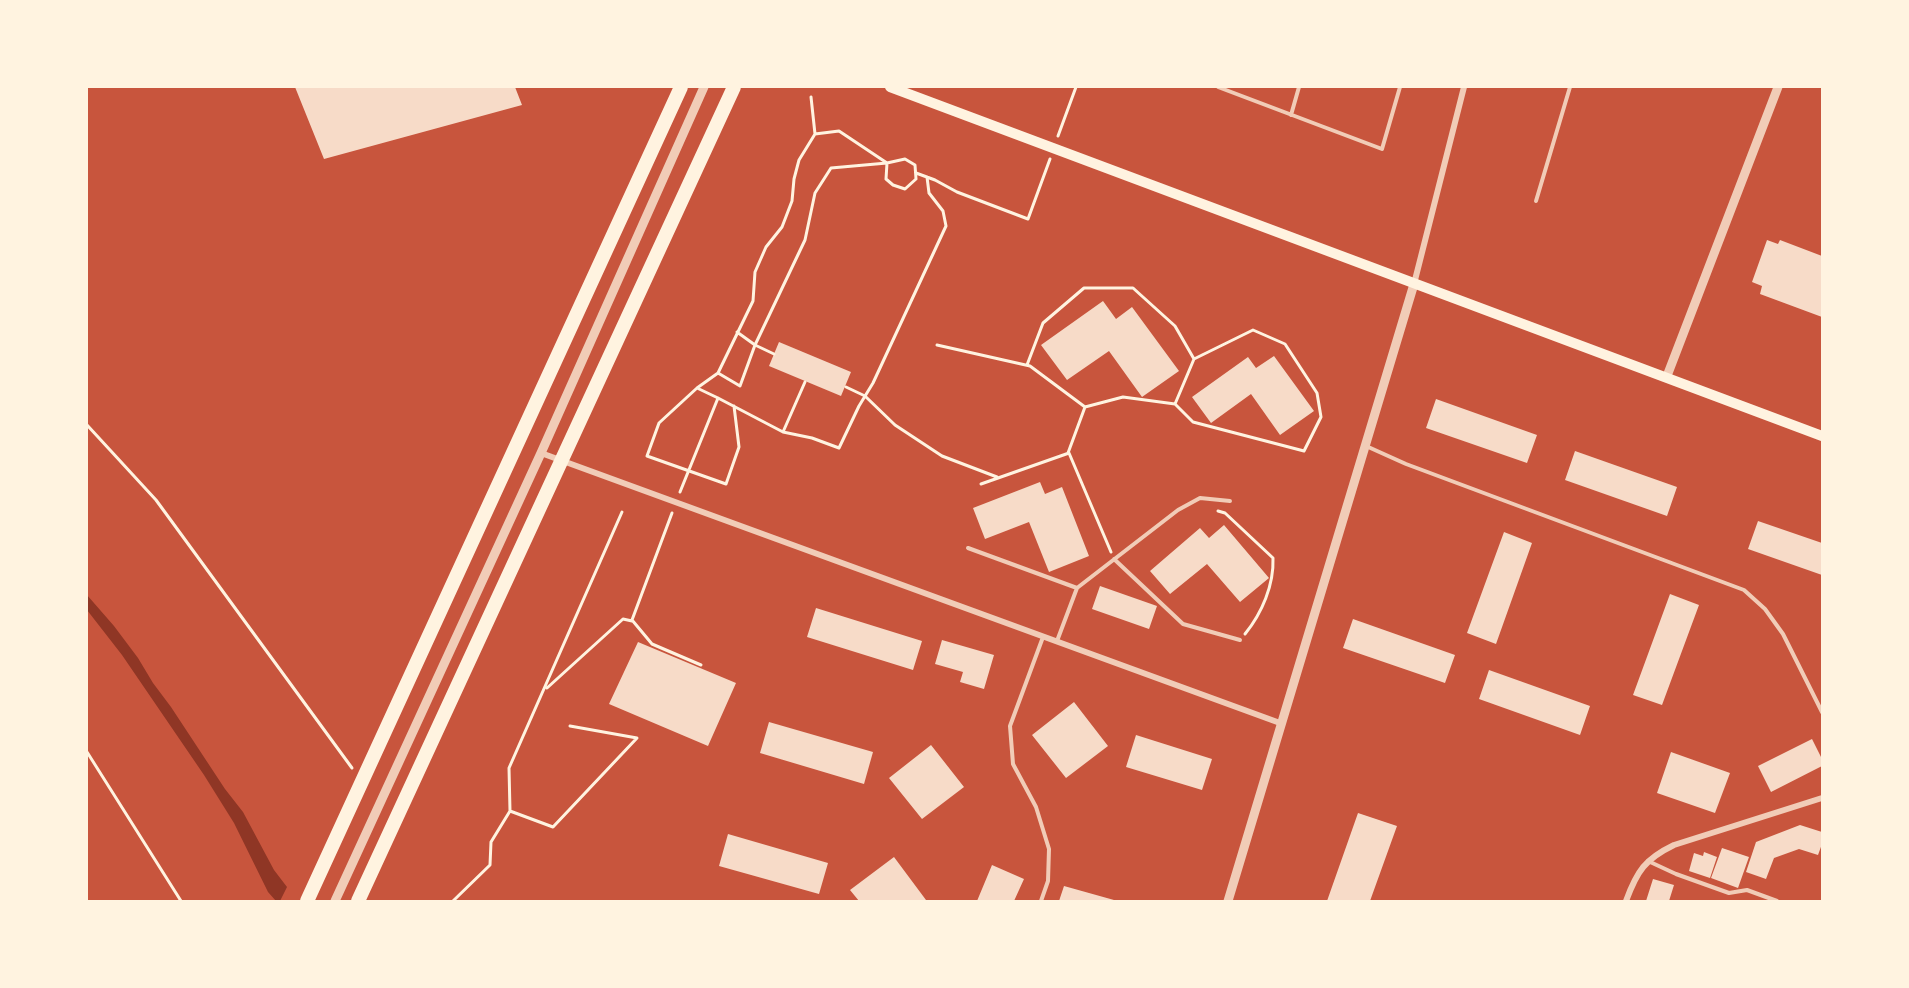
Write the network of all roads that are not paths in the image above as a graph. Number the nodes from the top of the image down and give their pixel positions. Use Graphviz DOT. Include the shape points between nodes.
graph roads {
  1 [pos="681,87"];
  2 [pos="704,87"];
  3 [pos="734,87"];
  4 [pos="890,87"];
  5 [pos="1218,87"];
  6 [pos="1299,87"];
  7 [pos="1400,87"];
  8 [pos="1464,87"];
  9 [pos="1570,87"];
  10 [pos="1778,87"];
  11 [pos="1291,115"];
  12 [pos="1536,201"];
  13 [pos="1414,284"];
  14 [pos="1667,376"];
  15 [pos="1822,436"];
  16 [pos="1365,446"];
  17 [pos="541,453"];
  18 [pos="1230,501"];
  19 [pos="968,548"];
  20 [pos="1114,559"];
  21 [pos="1077,588"];
  22 [pos="1043,636"];
  23 [pos="1240,640"];
  24 [pos="1057,641"];
  25 [pos="1822,712"];
  26 [pos="1280,723"];
  27 [pos="1822,798"];
  28 [pos="1647,861"];
  29 [pos="307,901"];
  30 [pos="334,901"];
  31 [pos="358,901"];
  32 [pos="1041,901"];
  33 [pos="1228,901"];
  34 [pos="1626,901"];
  35 [pos="1777,901"];
  1 -- 29 [label="highway"];
  2 -- 17 [label="street"];
  3 -- 31 [label="highway"];
  4 -- 13 [label="main road"];
  5 -- 11 [label="lane"];
  6 -- 11 [label="lane"];
  7 -- 11 [label="lane" via="1382,149"];
  8 -- 13 [label="street"];
  9 -- 12 [label="lane"];
  10 -- 14 [label="street"];
  13 -- 14 [label="main road"];
  13 -- 16 [label="street"];
  14 -- 15 [label="main road"];
  16 -- 25 [label="lane" via="1744,590 1765,609 1783,634"];
  16 -- 26 [label="street"];
  17 -- 22 [label="street"];
  17 -- 30 [label="street"];
  18 -- 20 [label="lane" via="1200,498"];
  19 -- 21 [label="lane"];
  20 -- 21 [label="lane"];
  20 -- 23 [label="lane" via="1183,624"];
  21 -- 24 [label="lane"];
  22 -- 24 [label="street"];
  22 -- 32 [label="lane" via="1010,726 1013,764 1036,807 1049,849 1048,880"];
  24 -- 26 [label="street"];
  26 -- 33 [label="street"];
  27 -- 28 [label="street" via="1674,845"];
  28 -- 34 [label="street" via="1635,877"];
  28 -- 35 [label="lane" via="1729,893 1747,890"];
}
